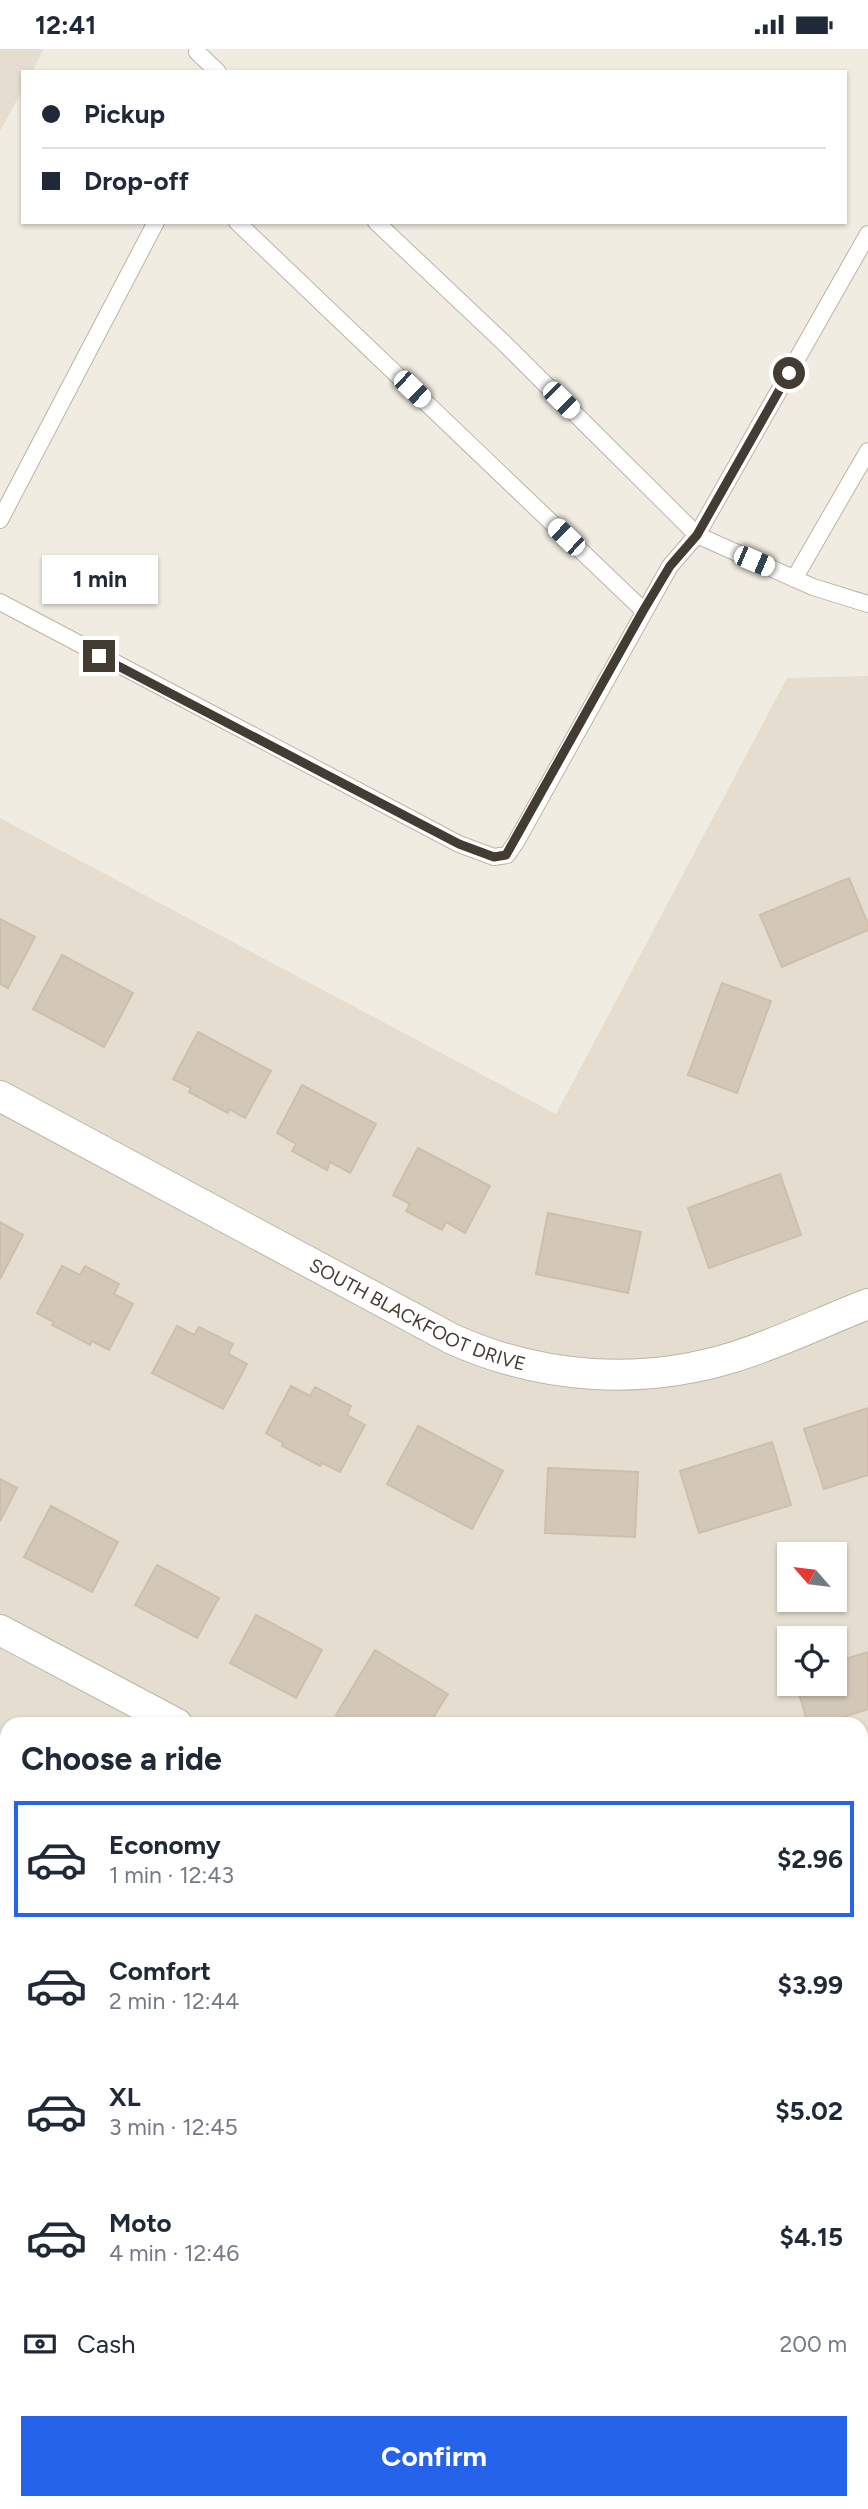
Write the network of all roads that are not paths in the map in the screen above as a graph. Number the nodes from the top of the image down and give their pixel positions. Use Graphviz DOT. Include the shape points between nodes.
graph roads {
  1 [pos="197,51"];
  2 [pos="195,70"];
  3 [pos="216,70"];
  4 [pos="155,224"];
  5 [pos="239,224"];
  6 [pos="378,224"];
  7 [pos="868,235"];
  8 [pos="868,451"];
  9 [pos="0,520"];
  10 [pos="697,535"];
  11 [pos="794,579"];
  12 [pos="0,602"];
  13 [pos="868,604"];
  14 [pos="643,611"];
  15 [pos="0,1096"];
  16 [pos="868,1304"];
  17 [pos="0,1630"];
  18 [pos="164,1717"];
  1 -- 2 [label="lane"];
  1 -- 3 [label="lane"];
  4 -- 9 [label="lane"];
  5 -- 14 [label="lane"];
  6 -- 10 [label="lane"];
  7 -- 10 [label="lane"];
  8 -- 11 [label="lane"];
  10 -- 11 [label="lane"];
  10 -- 14 [label="lane" via="670,566"];
  11 -- 13 [label="lane"];
  12 -- 14 [label="lane" via="459,844 494,857 506,855 516,842"];
  15 -- 16 [label="street, SOUTH BLACKFOOT DRIVE" via="452,1339 544,1369 606,1374 667,1371 733,1357"];
  17 -- 18 [label="street"];
}
